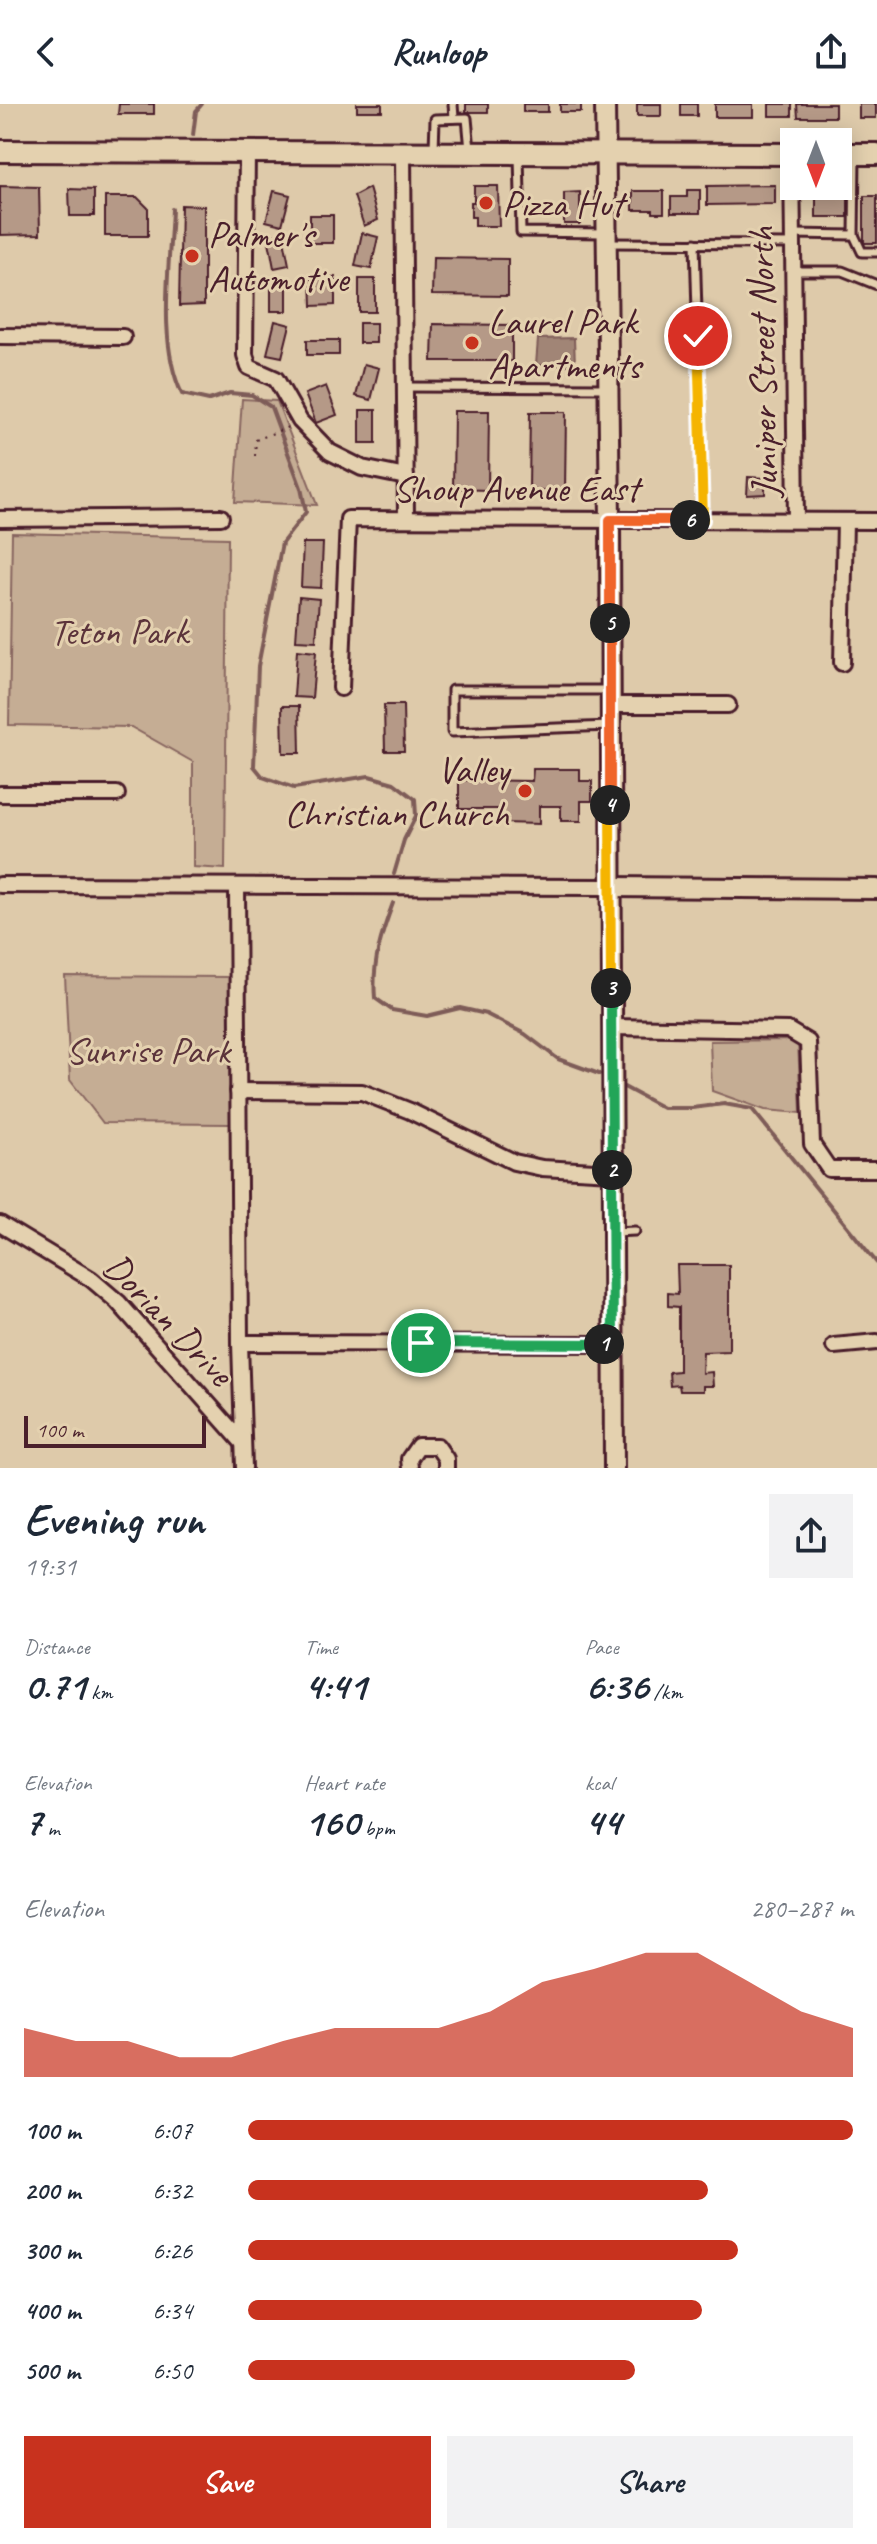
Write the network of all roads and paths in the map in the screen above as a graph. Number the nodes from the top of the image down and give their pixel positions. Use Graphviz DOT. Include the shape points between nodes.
graph roads {
  1 [pos="453,104"];
  2 [pos="605,104"];
  3 [pos="454,118"];
  4 [pos="0,151"];
  5 [pos="247,152"];
  6 [pos="471,152"];
  7 [pos="403,153"];
  8 [pos="434,153"];
  9 [pos="519,153"];
  10 [pos="605,154"];
  11 [pos="780,154"];
  12 [pos="852,154"];
  13 [pos="877,154"];
  14 [pos="792,200"];
  15 [pos="851,200"];
  16 [pos="854,235"];
  17 [pos="606,238"];
  18 [pos="792,239"];
  19 [pos="695,243"];
  20 [pos="877,252"];
  21 [pos="792,271"];
  22 [pos="877,285"];
  23 [pos="0,336"];
  24 [pos="123,337"];
  25 [pos="404,387"];
  26 [pos="607,388"];
  27 [pos="276,431"];
  28 [pos="255,456"];
  29 [pos="406,477"];
  30 [pos="221,517"];
  31 [pos="0,519"];
  32 [pos="406,519"];
  33 [pos="610,520"];
  34 [pos="703,520"];
  35 [pos="796,520"];
  36 [pos="845,521"];
  37 [pos="877,521"];
  38 [pos="842,663"];
  39 [pos="341,688"];
  40 [pos="609,697"];
  41 [pos="728,705"];
  42 [pos="610,726"];
  43 [pos="0,794"];
  44 [pos="117,794"];
  45 [pos="0,885"];
  46 [pos="237,886"];
  47 [pos="610,887"];
  48 [pos="877,889"];
  49 [pos="611,1027"];
  50 [pos="238,1091"];
  51 [pos="877,1169"];
  52 [pos="612,1172"];
  53 [pos="0,1224"];
  54 [pos="635,1231"];
  55 [pos="612,1233"];
  56 [pos="877,1342"];
  57 [pos="240,1343"];
  58 [pos="613,1344"];
  59 [pos="834,1346"];
  60 [pos="243,1443"];
  61 [pos="244,1468"];
  62 [pos="410,1468"];
  63 [pos="446,1468"];
  64 [pos="614,1468"];
  1 -- 3 [label="lane"];
  2 -- 10 [label="street"];
  3 -- 6 [label="lane" via="467,118"];
  3 -- 8 [label="lane" via="435,119"];
  4 -- 5 [label="main road"];
  5 -- 7 [label="main road"];
  5 -- 29 [label="street" via="249,367 276,379 300,421 330,452 362,468"];
  6 -- 8 [label="main road"];
  6 -- 9 [label="main road"];
  7 -- 8 [label="main road"];
  7 -- 25 [label="street"];
  9 -- 10 [label="main road"];
  9 -- 17 [label="lane" via="521,232"];
  10 -- 11 [label="main road"];
  10 -- 17 [label="street"];
  12 -- 13 [label="main road"];
  14 -- 18 [label="street, Juniper Street North"];
  15 -- 16 [label="lane"];
  16 -- 18 [label="lane"];
  16 -- 20 [label="lane" via="862,252"];
  17 -- 19 [label="lane"];
  17 -- 26 [label="street"];
  18 -- 19 [label="lane"];
  18 -- 21 [label="street, Juniper Street North"];
  19 -- 34 [label="lane"];
  21 -- 22 [label="lane" via="842,271"];
  21 -- 35 [label="street, Juniper Street North"];
  23 -- 24 [label="street"];
  25 -- 26 [label="lane"];
  25 -- 29 [label="street"];
  26 -- 33 [label="street"];
  27 -- 28 [label="path" via="256,440"];
  29 -- 32 [label="street"];
  30 -- 31 [label="street"];
  32 -- 33 [label="street, Shoup Avenue East"];
  32 -- 39 [label="street, Shoup Avenue East" via="348,519"];
  33 -- 34 [label="street, Shoup Avenue East"];
  33 -- 40 [label="street"];
  34 -- 35 [label="street, Shoup Avenue East"];
  35 -- 36 [label="street, Shoup Avenue East"];
  36 -- 37 [label="street, Shoup Avenue East"];
  36 -- 38 [label="street"];
  40 -- 41 [label="street"];
  40 -- 42 [label="street"];
  40 -- 42 [label="lane" via="452,690 452,732"];
  42 -- 47 [label="street"];
  43 -- 44 [label="street"];
  45 -- 46 [label="street"];
  46 -- 47 [label="street"];
  46 -- 50 [label="street"];
  47 -- 48 [label="street"];
  47 -- 49 [label="street"];
  49 -- 51 [label="street" via="788,1030 808,1042 812,1144 829,1169"];
  49 -- 52 [label="street"];
  50 -- 52 [label="street" via="362,1092 514,1162"];
  50 -- 57 [label="street"];
  52 -- 55 [label="street"];
  53 -- 60 [label="street, Dorian Drive" via="91,1279 118,1302"];
  54 -- 55 [label="lane"];
  55 -- 58 [label="street"];
  56 -- 59 [label="street"];
  57 -- 58 [label="street"];
  57 -- 60 [label="street"];
  58 -- 64 [label="street" via="618,1415"];
  60 -- 61 [label="street"];
  62 -- 63 [label="street" via="409,1459 418,1446 437,1446"];
}
